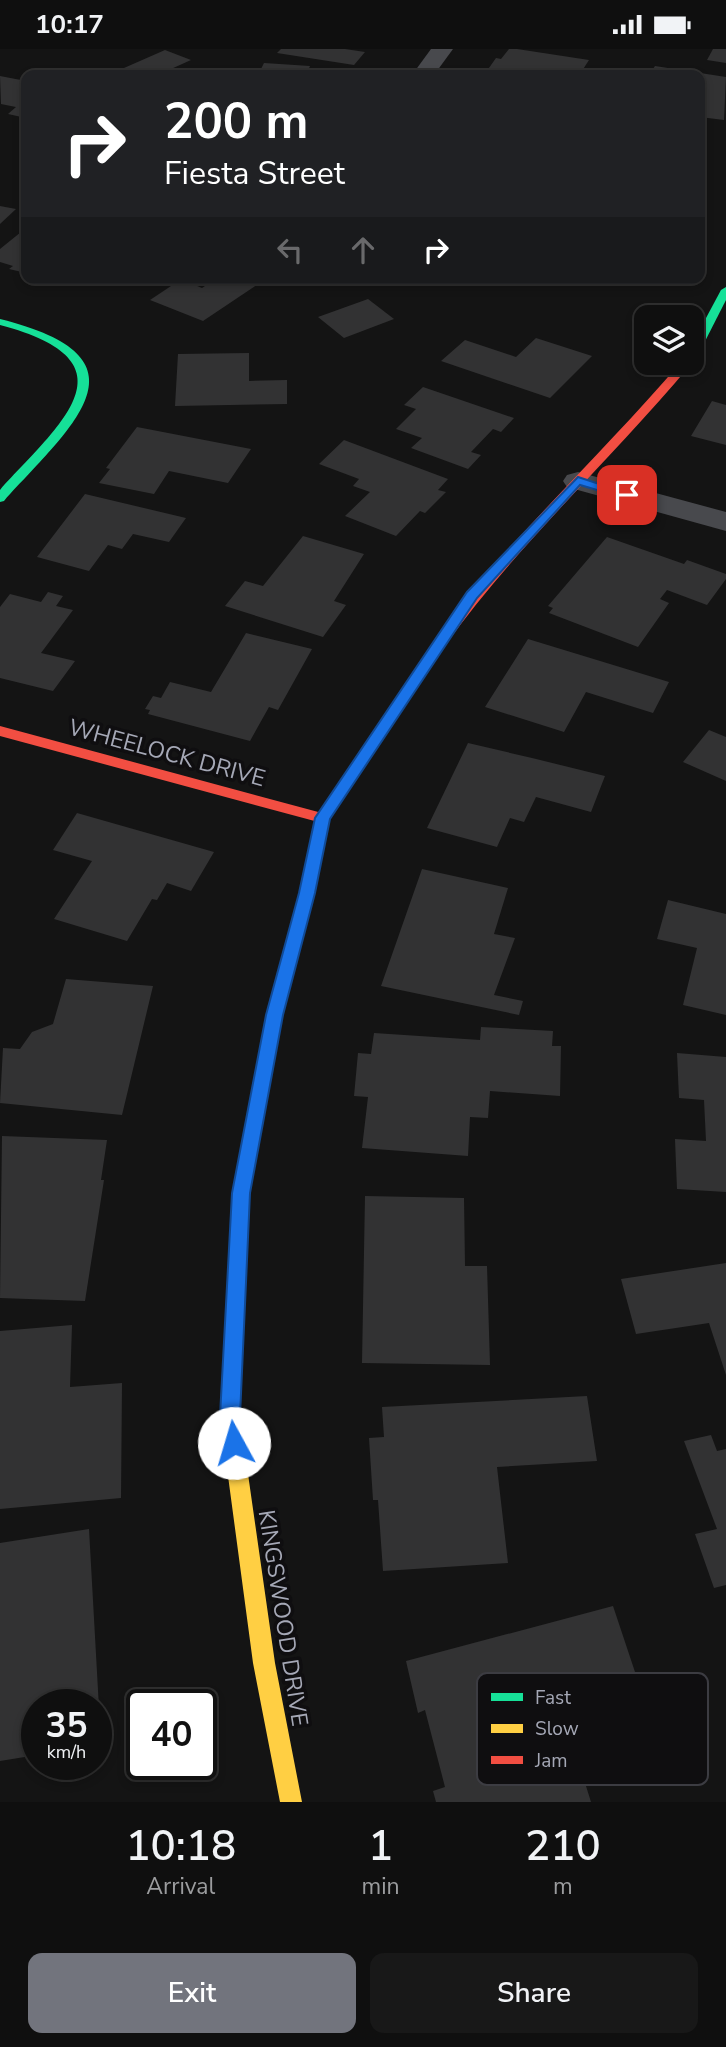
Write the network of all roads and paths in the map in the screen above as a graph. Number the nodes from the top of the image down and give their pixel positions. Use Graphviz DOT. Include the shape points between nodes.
graph roads {
  1 [pos="442,49"];
  2 [pos="427,70"];
  3 [pos="726,291"];
  4 [pos="0,322"];
  5 [pos="704,332"];
  6 [pos="677,375"];
  7 [pos="578,481"];
  8 [pos="0,498"];
  9 [pos="726,522"];
  10 [pos="0,731"];
  11 [pos="322,818"];
  12 [pos="291,1802"];
  1 -- 2 [label="street"];
  3 -- 5 [label="street"];
  4 -- 8 [label="street" via="27,328 57,344 82,367 85,387 76,409"];
  6 -- 7 [label="street, KINGSWOOD DRIVE"];
  7 -- 9 [label="street"];
  7 -- 11 [label="street, KINGSWOOD DRIVE" via="472,595"];
  10 -- 11 [label="street, WHEELOCK DRIVE"];
  11 -- 12 [label="street, KINGSWOOD DRIVE" via="274,1015 241,1193 230,1416 264,1663"];
}
